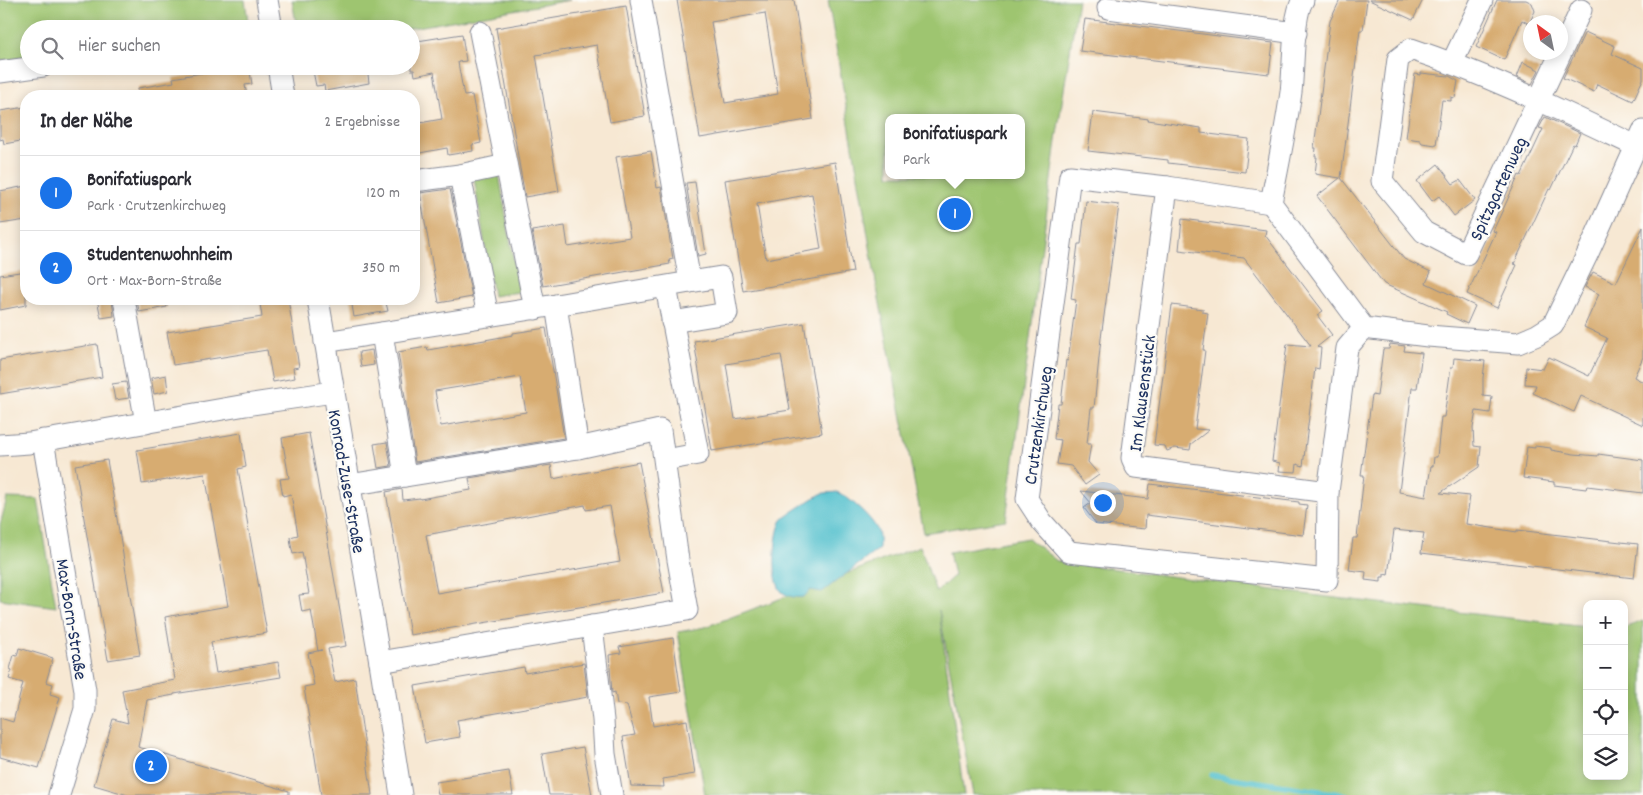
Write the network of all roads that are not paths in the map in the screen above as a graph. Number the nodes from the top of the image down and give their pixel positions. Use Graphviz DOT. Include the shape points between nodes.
graph roads {
  1 [pos="267,0"];
  2 [pos="641,0"];
  3 [pos="1303,0"];
  4 [pos="1482,0"];
  5 [pos="1108,8"];
  6 [pos="1580,10"];
  7 [pos="270,20"];
  8 [pos="480,32"];
  9 [pos="1296,33"];
  10 [pos="1452,63"];
  11 [pos="20,69"];
  12 [pos="0,72"];
  13 [pos="280,75"];
  14 [pos="282,90"];
  15 [pos="1539,99"];
  16 [pos="1640,139"];
  17 [pos="506,166"];
  18 [pos="460,174"];
  19 [pos="420,180"];
  20 [pos="1167,187"];
  21 [pos="1271,202"];
  22 [pos="690,282"];
  23 [pos="666,287"];
  24 [pos="125,305"];
  25 [pos="319,305"];
  26 [pos="556,305"];
  27 [pos="535,309"];
  28 [pos="488,316"];
  29 [pos="672,322"];
  30 [pos="1364,328"];
  31 [pos="382,333"];
  32 [pos="325,342"];
  33 [pos="333,392"];
  34 [pos="146,423"];
  35 [pos="692,425"];
  36 [pos="660,430"];
  37 [pos="43,440"];
  38 [pos="0,445"];
  39 [pos="578,448"];
  40 [pos="665,460"];
  41 [pos="405,476"];
  42 [pos="349,485"];
  43 [pos="1328,492"];
  44 [pos="592,626"];
  45 [pos="380,662"];
  46 [pos="59,795"];
  47 [pos="401,795"];
  48 [pos="612,795"];
  1 -- 7 [label="street"];
  2 -- 22 [label="street"];
  3 -- 9 [label="street"];
  4 -- 10 [label="street"];
  5 -- 9 [label="street"];
  6 -- 15 [label="street, Spitzgartenweg"];
  8 -- 17 [label="street"];
  9 -- 21 [label="street" via="1291,91"];
  10 -- 15 [label="street, Spitzgartenweg"];
  10 -- 15 [label="street, Spitzgartenweg" via="1411,49 1398,59 1382,181 1424,232 1466,254"];
  11 -- 12 [label="street"];
  13 -- 14 [label="street"];
  15 -- 16 [label="street, Spitzgartenweg"];
  16 -- 30 [label="street" via="1553,325 1518,342"];
  17 -- 18 [label="street"];
  17 -- 27 [label="street"];
  18 -- 19 [label="street"];
  18 -- 28 [label="street"];
  20 -- 21 [label="street"];
  20 -- 43 [label="street, Im Klausenstück" via="1132,458 1136,467"];
  20 -- 43 [label="street, Crutzenkirchweg" via="1070,176 1027,499 1042,522 1069,552 1327,580"];
  21 -- 30 [label="street"];
  22 -- 23 [label="street"];
  22 -- 29 [label="street" via="721,277 727,313"];
  23 -- 26 [label="street"];
  23 -- 29 [label="street"];
  24 -- 34 [label="street"];
  25 -- 32 [label="street, Konrad-Zuse-Straße"];
  26 -- 27 [label="street"];
  26 -- 39 [label="street"];
  27 -- 28 [label="street"];
  28 -- 31 [label="street"];
  29 -- 35 [label="street"];
  30 -- 43 [label="street" via="1348,348"];
  31 -- 32 [label="street"];
  31 -- 41 [label="street"];
  32 -- 33 [label="street, Konrad-Zuse-Straße"];
  33 -- 34 [label="street"];
  33 -- 42 [label="street, Konrad-Zuse-Straße"];
  34 -- 37 [label="street"];
  35 -- 36 [label="street"];
  35 -- 40 [label="street" via="698,454"];
  36 -- 39 [label="street"];
  36 -- 40 [label="street"];
  37 -- 38 [label="street"];
  37 -- 46 [label="street, Max-Born-Straße" via="85,690 85,709"];
  39 -- 41 [label="street"];
  40 -- 44 [label="street" via="687,610"];
  41 -- 42 [label="street"];
  42 -- 45 [label="street, Konrad-Zuse-Straße"];
  44 -- 45 [label="street"];
  44 -- 48 [label="street"];
  45 -- 47 [label="street, Konrad-Zuse-Straße"];
}
